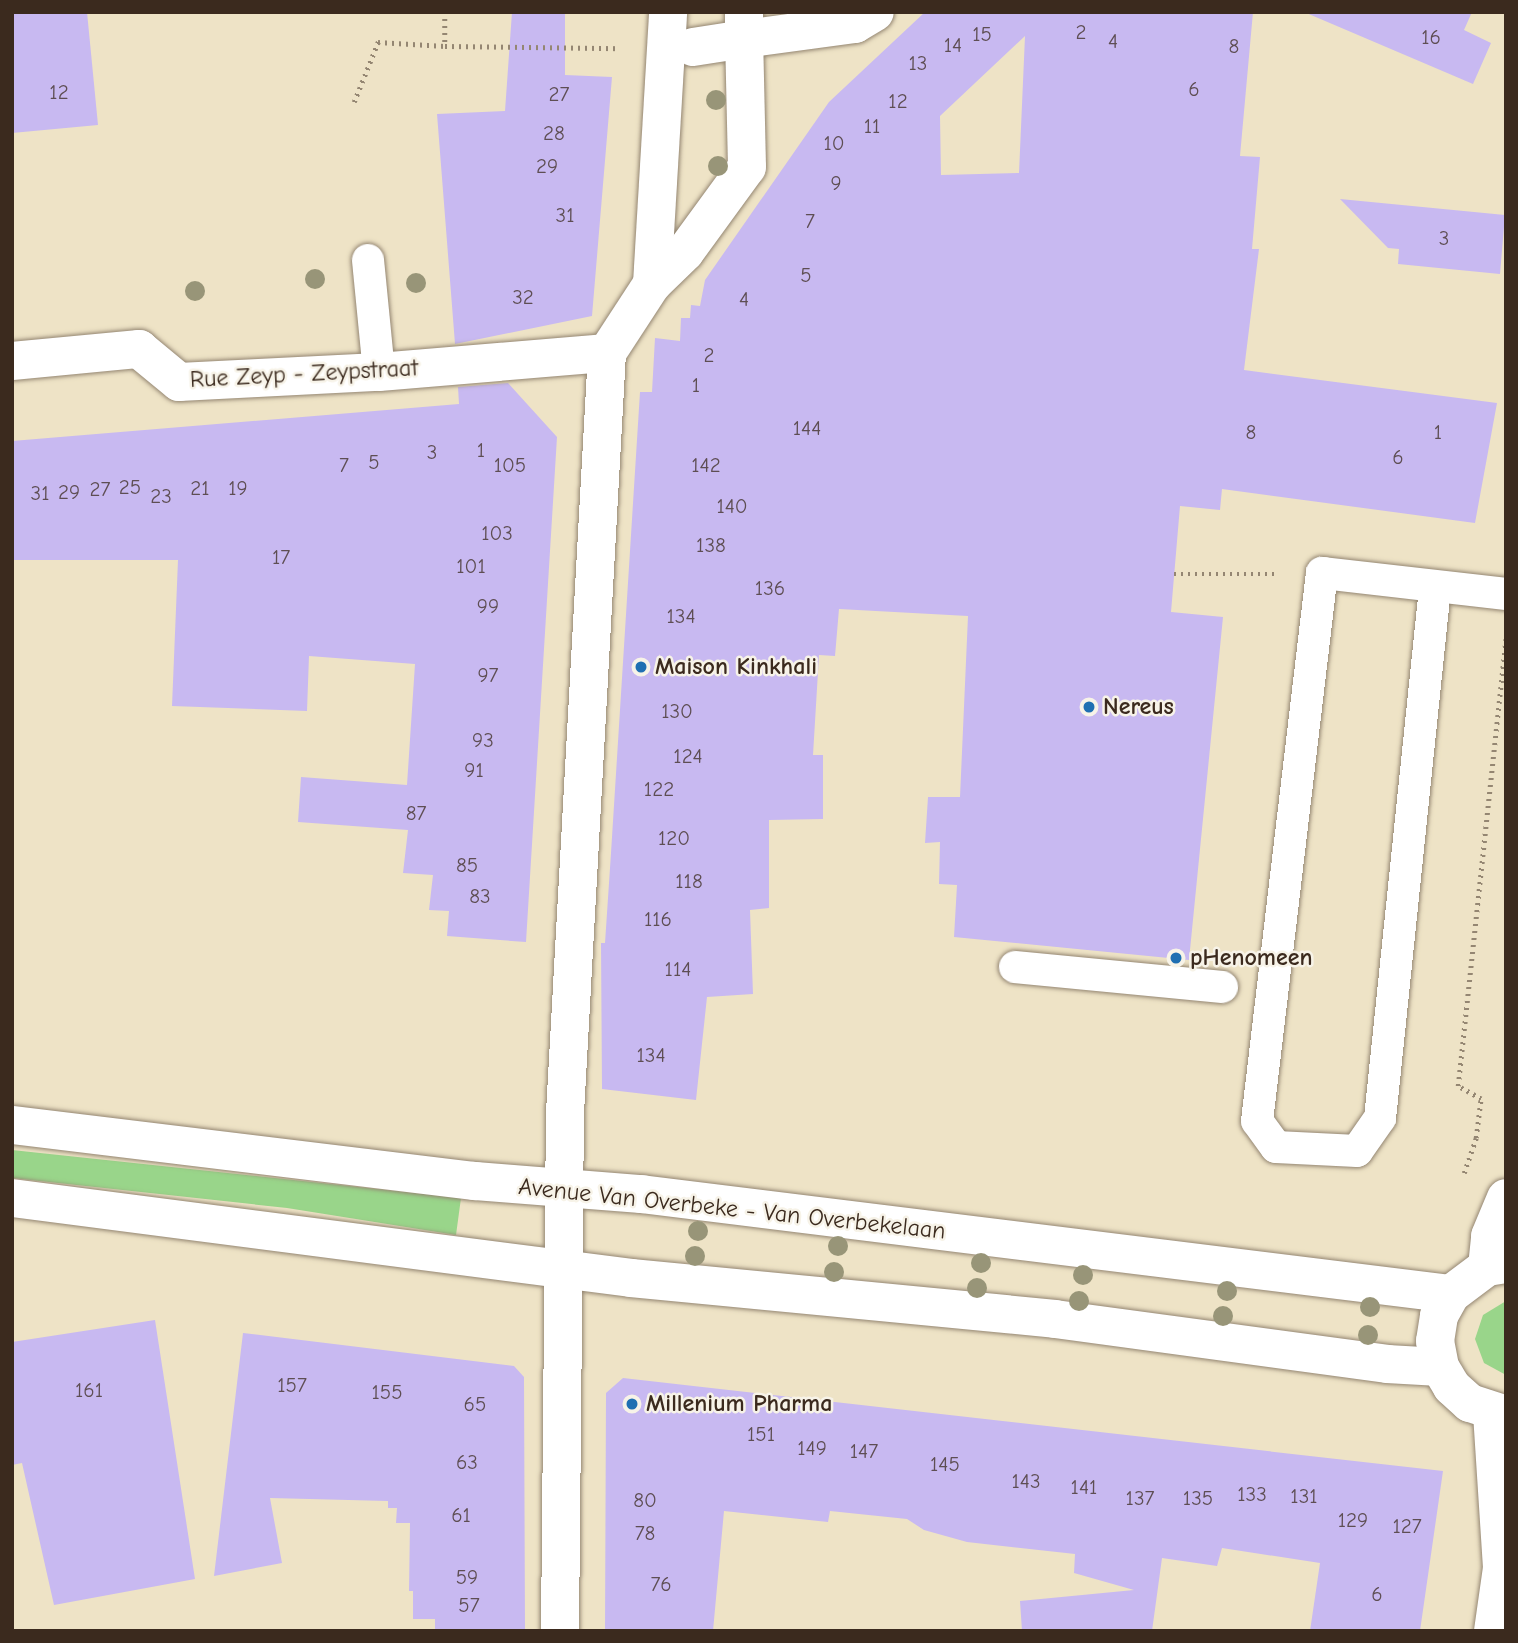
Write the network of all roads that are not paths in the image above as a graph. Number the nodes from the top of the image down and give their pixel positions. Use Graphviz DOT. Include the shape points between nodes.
graph roads {
  1 [pos="668,12"];
  2 [pos="875,12"];
  3 [pos="744,26"];
  4 [pos="693,47"];
  5 [pos="369,261"];
  6 [pos="652,284"];
  7 [pos="607,353"];
  8 [pos="12,361"];
  9 [pos="379,372"];
  10 [pos="1435,588"];
  11 [pos="1506,594"];
  12 [pos="1015,967"];
  13 [pos="1222,987"];
  14 [pos="12,1125"];
  15 [pos="564,1188"];
  16 [pos="12,1198"];
  17 [pos="1506,1198"];
  18 [pos="1497,1266"];
  19 [pos="562,1269"];
  20 [pos="1451,1294"];
  21 [pos="1440,1367"];
  22 [pos="1499,1414"];
  23 [pos="1504,1564"];
  24 [pos="561,1631"];
  25 [pos="1493,1631"];
  1 -- 6 [label="street"];
  2 -- 3 [label="street" via="855,24"];
  3 -- 4 [label="street"];
  3 -- 6 [label="street" via="747,167 685,252"];
  5 -- 9 [label="lane"];
  6 -- 7 [label="street"];
  7 -- 9 [label="street, Rue Zeyp - Zeypstraat"];
  7 -- 15 [label="street"];
  8 -- 9 [label="street, Rue Zeyp - Zeypstraat" via="139,349 179,382"];
  10 -- 10 [label="lane" via="1380,1118 1357,1151 1276,1147 1257,1121 1322,573"];
  10 -- 11 [label="lane"];
  12 -- 13 [label="lane"];
  14 -- 15 [label="street, Avenue Van Overbeke - Van Overbekelaan"];
  15 -- 19 [label="street"];
  15 -- 20 [label="street, Avenue Van Overbeke - Van Overbekelaan"];
  16 -- 19 [label="street"];
  17 -- 18 [label="street" via="1490,1236"];
  18 -- 20 [label="street"];
  19 -- 21 [label="street" via="1055,1320"];
  19 -- 24 [label="street"];
  20 -- 21 [label="street" via="1437,1329"];
  21 -- 22 [label="street" via="1461,1395"];
  22 -- 23 [label="street"];
  23 -- 25 [label="street"];
}
